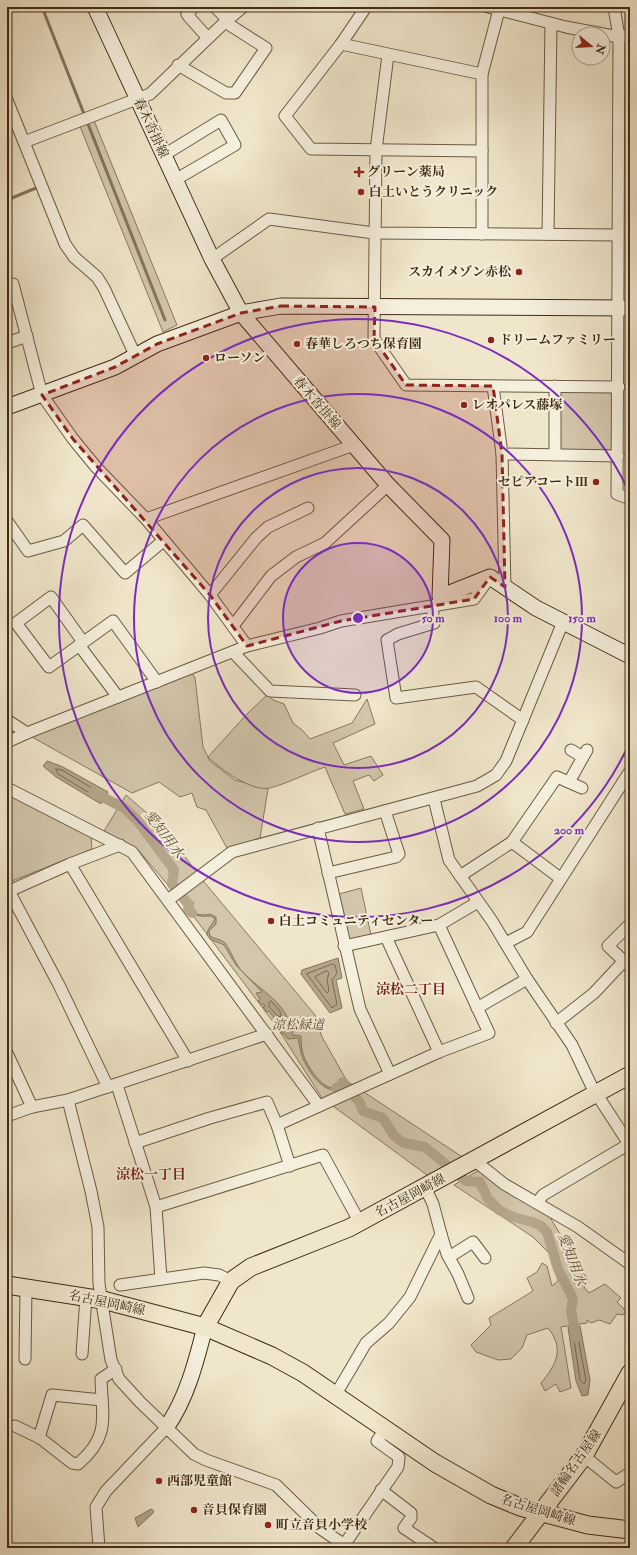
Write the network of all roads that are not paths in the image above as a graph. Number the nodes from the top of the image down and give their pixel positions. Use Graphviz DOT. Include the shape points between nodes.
graph roads {
  1 [pos="95,7"];
  2 [pos="194,7"];
  3 [pos="215,7"];
  4 [pos="243,7"];
  5 [pos="366,7"];
  6 [pos="614,7"];
  7 [pos="494,8"];
  8 [pos="226,21"];
  9 [pos="551,24"];
  10 [pos="624,36"];
  11 [pos="208,38"];
  12 [pos="341,44"];
  13 [pos="388,55"];
  14 [pos="178,65"];
  15 [pos="482,74"];
  16 [pos="138,99"];
  17 [pos="7,100"];
  18 [pos="24,142"];
  19 [pos="376,150"];
  20 [pos="482,151"];
  21 [pos="164,155"];
  22 [pos="175,180"];
  23 [pos="374,233"];
  24 [pos="482,234"];
  25 [pos="548,234"];
  26 [pos="618,235"];
  27 [pos="212,259"];
  28 [pos="7,286"];
  29 [pos="375,307"];
  30 [pos="624,308"];
  31 [pos="241,313"];
  32 [pos="27,336"];
  33 [pos="7,343"];
  34 [pos="136,357"];
  35 [pos="493,386"];
  36 [pos="555,386"];
  37 [pos="618,387"];
  38 [pos="42,394"];
  39 [pos="7,407"];
  40 [pos="354,445"];
  41 [pos="502,454"];
  42 [pos="555,455"];
  43 [pos="618,456"];
  44 [pos="388,485"];
  45 [pos="630,499"];
  46 [pos="308,508"];
  47 [pos="146,519"];
  48 [pos="7,521"];
  49 [pos="163,541"];
  50 [pos="490,578"];
  51 [pos="505,587"];
  52 [pos="210,595"];
  53 [pos="432,606"];
  54 [pos="563,622"];
  55 [pos="233,626"];
  56 [pos="81,644"];
  57 [pos="247,646"];
  58 [pos="232,652"];
  59 [pos="630,656"];
  60 [pos="157,682"];
  61 [pos="355,695"];
  62 [pos="118,697"];
  63 [pos="7,720"];
  64 [pos="523,720"];
  65 [pos="27,732"];
  66 [pos="7,742"];
  67 [pos="571,750"];
  68 [pos="630,771"];
  69 [pos="569,782"];
  70 [pos="7,788"];
  71 [pos="582,788"];
  72 [pos="434,799"];
  73 [pos="385,811"];
  74 [pos="318,828"];
  75 [pos="512,842"];
  76 [pos="120,845"];
  77 [pos="70,864"];
  78 [pos="328,873"];
  79 [pos="460,876"];
  80 [pos="560,878"];
  81 [pos="8,892"];
  82 [pos="170,899"];
  83 [pos="478,902"];
  84 [pos="630,924"];
  85 [pos="439,925"];
  86 [pos="386,937"];
  87 [pos="506,943"];
  88 [pos="344,946"];
  89 [pos="626,964"];
  90 [pos="527,979"];
  91 [pos="477,1008"];
  92 [pos="556,1023"];
  93 [pos="267,1034"];
  94 [pos="439,1052"];
  95 [pos="7,1053"];
  96 [pos="188,1061"];
  97 [pos="390,1074"];
  98 [pos="630,1075"];
  99 [pos="112,1086"];
  100 [pos="596,1094"];
  101 [pos="68,1100"];
  102 [pos="320,1106"];
  103 [pos="32,1107"];
  104 [pos="7,1116"];
  105 [pos="277,1125"];
  106 [pos="135,1143"];
  107 [pos="470,1163"];
  108 [pos="290,1166"];
  109 [pos="425,1187"];
  110 [pos="537,1204"];
  111 [pos="156,1207"];
  112 [pos="360,1222"];
  113 [pos="441,1234"];
  114 [pos="449,1257"];
  115 [pos="485,1258"];
  116 [pos="630,1264"];
  117 [pos="161,1279"];
  118 [pos="231,1281"];
  119 [pos="7,1285"];
  120 [pos="120,1285"];
  121 [pos="26,1288"];
  122 [pos="86,1298"];
  123 [pos="468,1298"];
  124 [pos="103,1300"];
  125 [pos="205,1327"];
  126 [pos="82,1354"];
  127 [pos="25,1359"];
  128 [pos="116,1369"];
  129 [pos="630,1373"];
  130 [pos="336,1394"];
  131 [pos="102,1400"];
  132 [pos="15,1426"];
  133 [pos="166,1428"];
  134 [pos="385,1429"];
  135 [pos="39,1438"];
  136 [pos="584,1456"];
  137 [pos="630,1473"];
  138 [pos="381,1490"];
  139 [pos="541,1512"];
  140 [pos="627,1530"];
  141 [pos="346,1546"];
  142 [pos="99,1548"];
  143 [pos="434,1548"];
  144 [pos="514,1548"];
  1 -- 16 [label="main road, 春木沓掛線"];
  2 -- 11 [label="street" via="187,14"];
  3 -- 8 [label="street"];
  4 -- 8 [label="street"];
  5 -- 12 [label="street"];
  6 -- 10 [label="street"];
  7 -- 9 [label="street"];
  7 -- 15 [label="street"];
  8 -- 11 [label="street"];
  8 -- 14 [label="street" via="266,48 235,92 226,93"];
  9 -- 10 [label="street"];
  9 -- 25 [label="street"];
  10 -- 26 [label="street"];
  11 -- 14 [label="street"];
  12 -- 13 [label="street"];
  12 -- 19 [label="street" via="285,116 311,149"];
  13 -- 15 [label="street"];
  13 -- 19 [label="street"];
  14 -- 16 [label="street" via="150,94"];
  15 -- 20 [label="street"];
  16 -- 18 [label="street"];
  16 -- 21 [label="main road, 春木沓掛線"];
  17 -- 18 [label="street"];
  18 -- 34 [label="street" via="65,244 104,288"];
  19 -- 20 [label="street"];
  19 -- 23 [label="street"];
  20 -- 24 [label="street"];
  21 -- 22 [label="main road, 春木沓掛線"];
  21 -- 22 [label="street" via="221,120 235,145"];
  22 -- 27 [label="main road, 春木沓掛線"];
  23 -- 24 [label="street"];
  23 -- 27 [label="street" via="269,219"];
  23 -- 29 [label="street"];
  24 -- 25 [label="street"];
  25 -- 26 [label="street"];
  26 -- 30 [label="street"];
  27 -- 31 [label="main road, 春木沓掛線"];
  28 -- 32 [label="street" via="13,284"];
  29 -- 30 [label="main road"];
  29 -- 31 [label="main road" via="281,306"];
  29 -- 35 [label="street" via="374,340 406,385"];
  30 -- 37 [label="street" via="619,320"];
  31 -- 34 [label="main road" via="157,344"];
  31 -- 40 [label="main road, 春木沓掛線"];
  32 -- 33 [label="street"];
  32 -- 38 [label="street"];
  34 -- 38 [label="main road"];
  35 -- 36 [label="street"];
  35 -- 41 [label="street"];
  36 -- 37 [label="street"];
  36 -- 42 [label="street"];
  37 -- 43 [label="street"];
  38 -- 39 [label="main road"];
  38 -- 47 [label="street" via="82,451"];
  40 -- 44 [label="main road, 春木沓掛線"];
  40 -- 47 [label="street"];
  41 -- 42 [label="street"];
  41 -- 51 [label="street"];
  42 -- 43 [label="street"];
  43 -- 45 [label="street" via="618,494"];
  44 -- 50 [label="main road, 春木沓掛線" via="442,540 440,596"];
  44 -- 55 [label="street" via="325,543 296,557 271,576"];
  46 -- 52 [label="street" via="268,527"];
  47 -- 49 [label="street"];
  48 -- 49 [label="street" via="28,551 64,540 83,525 125,573"];
  49 -- 52 [label="street"];
  50 -- 51 [label="main road"];
  50 -- 53 [label="street" via="474,598"];
  51 -- 54 [label="main road"];
  52 -- 55 [label="street"];
  53 -- 57 [label="street" via="340,621"];
  53 -- 64 [label="street" via="434,623 387,640 396,698 476,687"];
  54 -- 59 [label="main road"];
  54 -- 64 [label="street"];
  55 -- 57 [label="street"];
  56 -- 56 [label="street" via="49,667 16,623 51,597"];
  56 -- 60 [label="street" via="113,621"];
  56 -- 62 [label="street"];
  57 -- 58 [label="street"];
  58 -- 60 [label="street"];
  58 -- 61 [label="street" via="270,691"];
  60 -- 62 [label="street"];
  62 -- 65 [label="street"];
  63 -- 65 [label="street"];
  64 -- 72 [label="street" via="506,761 496,775 477,786"];
  65 -- 66 [label="street"];
  67 -- 69 [label="street" via="585,753"];
  68 -- 80 [label="street"];
  69 -- 71 [label="street"];
  69 -- 75 [label="street" via="557,776"];
  70 -- 76 [label="street"];
  72 -- 73 [label="street"];
  72 -- 79 [label="street" via="449,860"];
  73 -- 74 [label="street"];
  73 -- 78 [label="street" via="399,854"];
  74 -- 78 [label="street"];
  74 -- 82 [label="street" via="232,852"];
  75 -- 79 [label="street"];
  75 -- 80 [label="street"];
  76 -- 77 [label="street"];
  76 -- 82 [label="street" via="132,852"];
  77 -- 81 [label="street"];
  77 -- 96 [label="street"];
  78 -- 88 [label="street"];
  79 -- 83 [label="street"];
  80 -- 87 [label="street" via="527,932"];
  81 -- 99 [label="street"];
  82 -- 93 [label="street"];
  83 -- 85 [label="street"];
  83 -- 87 [label="street"];
  84 -- 89 [label="street" via="608,946"];
  85 -- 86 [label="street"];
  85 -- 91 [label="street"];
  86 -- 88 [label="street"];
  86 -- 94 [label="street"];
  87 -- 90 [label="street"];
  88 -- 97 [label="street" via="360,1009"];
  89 -- 92 [label="street"];
  90 -- 91 [label="street"];
  90 -- 92 [label="street"];
  91 -- 94 [label="street" via="489,1033"];
  92 -- 100 [label="street" via="572,1045"];
  93 -- 96 [label="street"];
  93 -- 102 [label="street"];
  94 -- 97 [label="street"];
  95 -- 103 [label="street"];
  96 -- 99 [label="street"];
  97 -- 102 [label="street"];
  98 -- 100 [label="main road, 名古屋岡崎線"];
  99 -- 101 [label="street"];
  99 -- 106 [label="street"];
  100 -- 107 [label="main road, 名古屋岡崎線"];
  100 -- 110 [label="street" via="629,1144 543,1195"];
  101 -- 103 [label="street"];
  101 -- 124 [label="street" via="98,1227 99,1284"];
  102 -- 105 [label="street"];
  103 -- 104 [label="street"];
  105 -- 106 [label="street" via="267,1102"];
  105 -- 108 [label="street"];
  106 -- 111 [label="street"];
  107 -- 109 [label="main road, 名古屋岡崎線"];
  107 -- 110 [label="street"];
  108 -- 111 [label="street"];
  108 -- 112 [label="street" via="323,1155"];
  109 -- 112 [label="main road, 名古屋岡崎線"];
  109 -- 113 [label="street" via="433,1204"];
  110 -- 116 [label="street" via="578,1227"];
  111 -- 117 [label="street"];
  112 -- 118 [label="main road, 名古屋岡崎線" via="251,1267"];
  113 -- 114 [label="street"];
  113 -- 130 [label="street" via="410,1297 389,1323 366,1343"];
  114 -- 115 [label="street" via="473,1242"];
  114 -- 123 [label="street"];
  117 -- 118 [label="street" via="204,1273 219,1275"];
  117 -- 120 [label="street"];
  118 -- 125 [label="main road, 名古屋岡崎線"];
  119 -- 121 [label="main road, 名古屋岡崎線"];
  121 -- 122 [label="main road, 名古屋岡崎線"];
  121 -- 127 [label="street"];
  122 -- 124 [label="main road, 名古屋岡崎線"];
  122 -- 126 [label="street"];
  124 -- 125 [label="main road, 名古屋岡崎線"];
  124 -- 128 [label="street" via="111,1360"];
  125 -- 130 [label="main road, 名古屋岡崎線" via="272,1356"];
  125 -- 133 [label="main road" via="185,1396"];
  128 -- 131 [label="street" via="101,1379"];
  128 -- 133 [label="street" via="119,1379"];
  129 -- 136 [label="main road, 諸輪名古屋線"];
  130 -- 134 [label="main road, 名古屋岡崎線"];
  131 -- 135 [label="street" via="52,1395"];
  131 -- 135 [label="street" via="100,1437 78,1464 72,1463"];
  132 -- 135 [label="street"];
  133 -- 141 [label="street" via="194,1454 276,1485 321,1529"];
  133 -- 142 [label="street" via="106,1491 96,1507"];
  134 -- 138 [label="street" via="377,1441 399,1457 398,1467"];
  134 -- 139 [label="main road, 名古屋岡崎線" via="435,1464 491,1495 520,1507"];
  136 -- 137 [label="street" via="616,1482"];
  136 -- 139 [label="main road, 諸輪名古屋線"];
  138 -- 141 [label="street"];
  138 -- 143 [label="street" via="410,1513 411,1518 404,1528"];
  139 -- 140 [label="main road, 名古屋岡崎線" via="588,1525"];
  139 -- 144 [label="main road, 諸輪名古屋線"];
}
